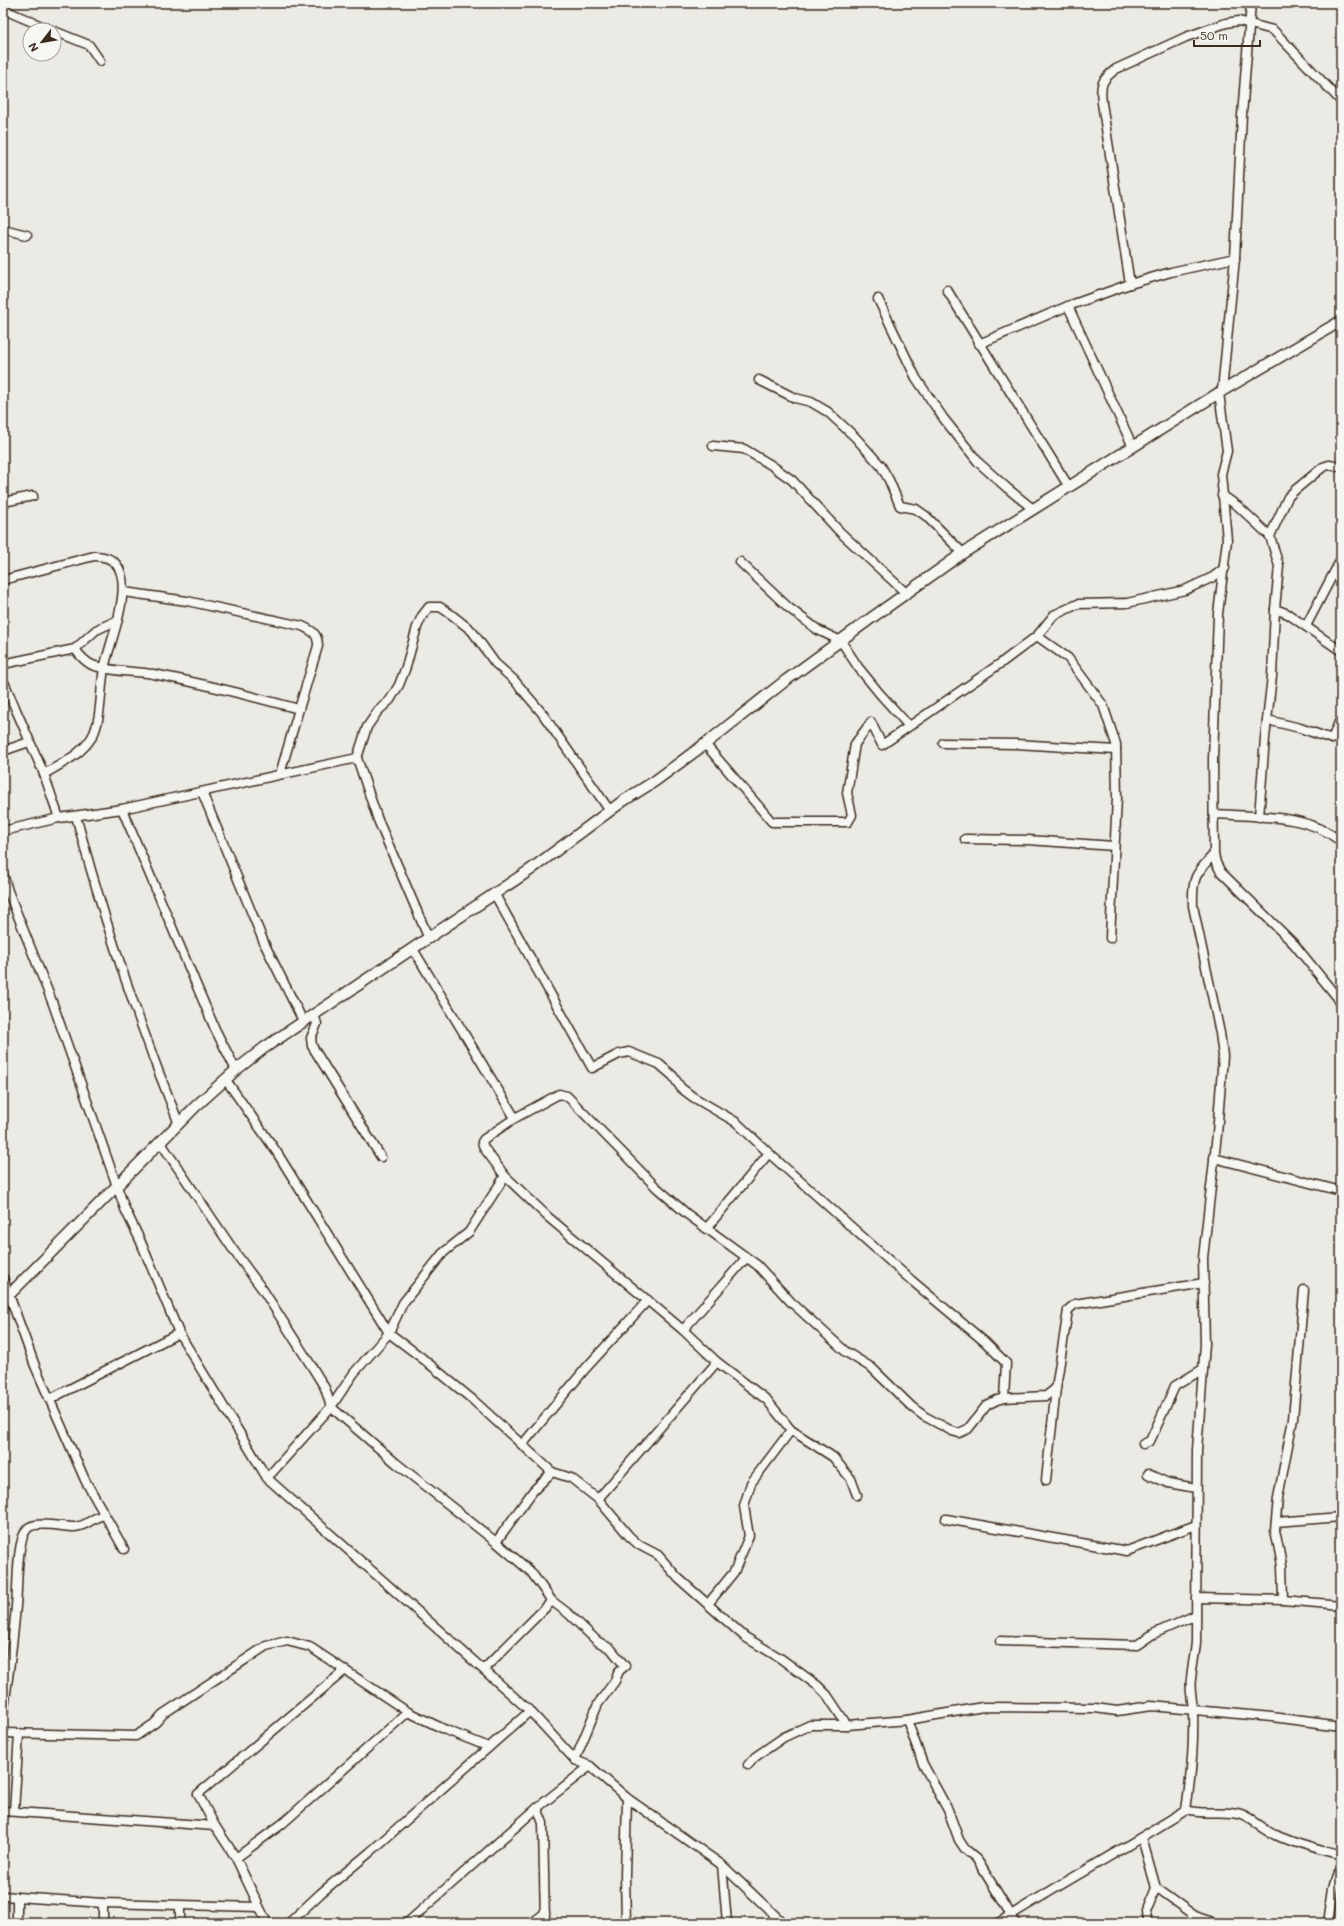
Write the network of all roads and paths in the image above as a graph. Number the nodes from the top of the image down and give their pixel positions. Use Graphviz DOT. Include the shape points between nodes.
graph roads {
  1 [pos="1251,3"];
  2 [pos="3,7"];
  3 [pos="32,22"];
  4 [pos="1250,23"];
  5 [pos="62,34"];
  6 [pos="100,61"];
  7 [pos="1341,101"];
  8 [pos="3,229"];
  9 [pos="27,235"];
  10 [pos="1235,258"];
  11 [pos="1130,284"];
  12 [pos="947,290"];
  13 [pos="878,299"];
  14 [pos="1068,306"];
  15 [pos="1341,321"];
  16 [pos="979,344"];
  17 [pos="759,380"];
  18 [pos="1221,392"];
  19 [pos="713,446"];
  20 [pos="1133,447"];
  21 [pos="1341,466"];
  22 [pos="1069,487"];
  23 [pos="1222,494"];
  24 [pos="33,496"];
  25 [pos="3,502"];
  26 [pos="1033,509"];
  27 [pos="1270,536"];
  28 [pos="963,553"];
  29 [pos="1341,559"];
  30 [pos="740,562"];
  31 [pos="1225,568"];
  32 [pos="3,580"];
  33 [pos="124,592"];
  34 [pos="906,593"];
  35 [pos="1275,609"];
  36 [pos="118,620"];
  37 [pos="1306,626"];
  38 [pos="1037,636"];
  39 [pos="841,641"];
  40 [pos="75,649"];
  41 [pos="1341,651"];
  42 [pos="3,664"];
  43 [pos="104,668"];
  44 [pos="3,680"];
  45 [pos="299,709"];
  46 [pos="1267,720"];
  47 [pos="1341,723"];
  48 [pos="908,725"];
  49 [pos="29,742"];
  50 [pos="943,743"];
  51 [pos="705,744"];
  52 [pos="3,750"];
  53 [pos="1116,750"];
  54 [pos="357,758"];
  55 [pos="44,774"];
  56 [pos="280,774"];
  57 [pos="202,792"];
  58 [pos="122,809"];
  59 [pos="610,810"];
  60 [pos="1214,814"];
  61 [pos="76,816"];
  62 [pos="1259,817"];
  63 [pos="59,818"];
  64 [pos="3,831"];
  65 [pos="965,839"];
  66 [pos="1341,842"];
  67 [pos="1114,846"];
  68 [pos="1214,854"];
  69 [pos="4,878"];
  70 [pos="494,893"];
  71 [pos="1110,938"];
  72 [pos="429,939"];
  73 [pos="413,949"];
  74 [pos="1341,1002"];
  75 [pos="314,1014"];
  76 [pos="303,1021"];
  77 [pos="236,1070"];
  78 [pos="226,1080"];
  79 [pos="515,1118"];
  80 [pos="179,1124"];
  81 [pos="161,1143"];
  82 [pos="769,1153"];
  83 [pos="381,1158"];
  84 [pos="1214,1158"];
  85 [pos="505,1176"];
  86 [pos="116,1186"];
  87 [pos="1341,1191"];
  88 [pos="706,1229"];
  89 [pos="746,1258"];
  90 [pos="3,1278"];
  91 [pos="1204,1282"];
  92 [pos="1304,1290"];
  93 [pos="6,1298"];
  94 [pos="648,1300"];
  95 [pos="683,1330"];
  96 [pos="179,1333"];
  97 [pos="389,1333"];
  98 [pos="717,1362"];
  99 [pos="1203,1369"];
  100 [pos="1056,1388"];
  101 [pos="1004,1398"];
  102 [pos="50,1399"];
  103 [pos="331,1406"];
  104 [pos="791,1430"];
  105 [pos="1143,1444"];
  106 [pos="522,1445"];
  107 [pos="552,1472"];
  108 [pos="1148,1474"];
  109 [pos="267,1478"];
  110 [pos="1046,1480"];
  111 [pos="1196,1488"];
  112 [pos="857,1495"];
  113 [pos="598,1499"];
  114 [pos="104,1515"];
  115 [pos="1341,1517"];
  116 [pos="946,1519"];
  117 [pos="1276,1522"];
  118 [pos="1196,1525"];
  119 [pos="496,1542"];
  120 [pos="124,1549"];
  121 [pos="1196,1598"];
  122 [pos="1283,1600"];
  123 [pos="552,1601"];
  124 [pos="708,1604"];
  125 [pos="1341,1605"];
  126 [pos="1196,1615"];
  127 [pos="1000,1641"];
  128 [pos="484,1669"];
  129 [pos="344,1671"];
  130 [pos="530,1711"];
  131 [pos="1193,1711"];
  132 [pos="408,1712"];
  133 [pos="3,1715"];
  134 [pos="907,1720"];
  135 [pos="847,1725"];
  136 [pos="1341,1726"];
  137 [pos="3,1734"];
  138 [pos="19,1734"];
  139 [pos="489,1746"];
  140 [pos="575,1760"];
  141 [pos="748,1765"];
  142 [pos="590,1766"];
  143 [pos="627,1798"];
  144 [pos="537,1808"];
  145 [pos="3,1810"];
  146 [pos="1186,1810"];
  147 [pos="14,1811"];
  148 [pos="215,1826"];
  149 [pos="1142,1838"];
  150 [pos="1341,1856"];
  151 [pos="236,1858"];
  152 [pos="722,1865"];
  153 [pos="1341,1867"];
  154 [pos="1156,1888"];
  155 [pos="3,1896"];
  156 [pos="17,1898"];
  157 [pos="103,1903"];
  158 [pos="180,1906"];
  159 [pos="259,1908"];
  160 [pos="545,1913"];
  161 [pos="1011,1915"];
  162 [pos="17,1923"];
  163 [pos="103,1923"];
  164 [pos="180,1923"];
  165 [pos="267,1923"];
  166 [pos="290,1923"];
  167 [pos="407,1923"];
  168 [pos="532,1923"];
  169 [pos="545,1923"];
  170 [pos="626,1923"];
  171 [pos="727,1923"];
  172 [pos="783,1923"];
  173 [pos="998,1923"];
  174 [pos="1016,1923"];
  175 [pos="1146,1923"];
  176 [pos="1217,1923"];
  177 [pos="1329,1923"];
  1 -- 4 [label="street"];
  2 -- 3 [label="street"];
  4 -- 7 [label="street" via="1267,27 1277,34"];
  4 -- 10 [label="street" via="1242,114"];
  4 -- 11 [label="street" via="1226,23 1186,37 1116,70 1102,84 1110,164"];
  5 -- 6 [label="street" via="89,45"];
  8 -- 9 [label="street"];
  10 -- 11 [label="street"];
  10 -- 18 [label="street"];
  11 -- 14 [label="street"];
  12 -- 16 [label="street"];
  13 -- 26 [label="street" via="916,378 944,419 983,467"];
  14 -- 16 [label="street"];
  14 -- 20 [label="street"];
  15 -- 18 [label="street"];
  16 -- 22 [label="street"];
  17 -- 28 [label="street" via="828,412 881,466 900,506 916,509 926,516"];
  18 -- 20 [label="street"];
  18 -- 23 [label="street" via="1227,451 1221,474"];
  19 -- 34 [label="street" via="744,449 771,464 792,480 840,532"];
  20 -- 22 [label="street"];
  21 -- 27 [label="street" via="1329,464 1323,467 1295,490 1288,497"];
  22 -- 26 [label="street"];
  23 -- 27 [label="street"];
  23 -- 31 [label="street" via="1227,540"];
  24 -- 25 [label="street"];
  26 -- 28 [label="street"];
  27 -- 35 [label="street" via="1279,566"];
  28 -- 34 [label="street"];
  29 -- 37 [label="street"];
  30 -- 39 [label="street" via="789,608 818,630"];
  31 -- 38 [label="street" via="1213,578 1185,590 1127,603 1078,604 1054,615"];
  31 -- 60 [label="street" via="1218,614 1213,760"];
  32 -- 33 [label="street" via="94,556 104,556 116,565 123,578"];
  33 -- 36 [label="street"];
  33 -- 45 [label="street" via="187,601 302,626 313,631 318,638 318,646"];
  34 -- 39 [label="street"];
  35 -- 37 [label="street"];
  35 -- 46 [label="street"];
  36 -- 40 [label="street" via="96,630"];
  36 -- 43 [label="street"];
  37 -- 41 [label="street"];
  38 -- 48 [label="street"];
  38 -- 53 [label="street" via="1068,658 1103,705"];
  39 -- 48 [label="street" via="894,712"];
  39 -- 51 [label="street"];
  40 -- 42 [label="street"];
  40 -- 43 [label="street" via="81,659"];
  43 -- 45 [label="street" via="210,686"];
  43 -- 55 [label="street" via="97,720 92,736 82,749"];
  44 -- 49 [label="street"];
  45 -- 56 [label="street"];
  46 -- 47 [label="street" via="1332,739 1339,722"];
  46 -- 62 [label="street"];
  48 -- 51 [label="street" via="882,745 871,722 854,744 847,793 852,815 848,822 772,822"];
  49 -- 52 [label="street"];
  49 -- 55 [label="street"];
  50 -- 53 [label="street"];
  51 -- 59 [label="street"];
  53 -- 67 [label="street"];
  54 -- 56 [label="street"];
  54 -- 59 [label="street" via="367,727 399,685 422,616 429,607 440,608 472,631 495,663 514,680"];
  54 -- 72 [label="street" via="378,820"];
  55 -- 63 [label="street"];
  56 -- 57 [label="street"];
  57 -- 58 [label="street"];
  57 -- 76 [label="street" via="265,945"];
  58 -- 61 [label="street"];
  58 -- 77 [label="street" via="215,1029"];
  59 -- 70 [label="street" via="530,870"];
  60 -- 62 [label="street"];
  60 -- 68 [label="street"];
  61 -- 63 [label="street"];
  61 -- 80 [label="street" via="107,928 148,1047"];
  62 -- 66 [label="street" via="1287,819 1323,829"];
  63 -- 64 [label="street"];
  65 -- 67 [label="street"];
  67 -- 71 [label="street"];
  68 -- 74 [label="street" via="1221,872 1294,944"];
  68 -- 84 [label="street" via="1196,874 1192,891 1223,1056"];
  69 -- 86 [label="street" via="53,1004"];
  70 -- 72 [label="street"];
  70 -- 82 [label="street" via="592,1068 618,1054 630,1052 659,1064 673,1076 681,1088 736,1122"];
  72 -- 73 [label="street"];
  73 -- 75 [label="street"];
  73 -- 79 [label="street"];
  75 -- 76 [label="street"];
  75 -- 83 [label="street" via="317,1024 311,1038 312,1046"];
  76 -- 77 [label="street"];
  77 -- 78 [label="street"];
  78 -- 80 [label="street"];
  78 -- 97 [label="street" via="276,1151"];
  79 -- 85 [label="street" via="482,1142"];
  79 -- 88 [label="street" via="559,1094 567,1096 656,1187"];
  80 -- 81 [label="street"];
  81 -- 86 [label="street"];
  81 -- 103 [label="street" via="263,1290 325,1388"];
  82 -- 88 [label="street"];
  82 -- 101 [label="street" via="1006,1363"];
  84 -- 87 [label="street"];
  84 -- 91 [label="street" via="1203,1258"];
  85 -- 94 [label="street" via="548,1217"];
  85 -- 97 [label="street" via="469,1232 443,1254 403,1303"];
  86 -- 93 [label="street"];
  86 -- 96 [label="street"];
  88 -- 89 [label="street"];
  89 -- 95 [label="street"];
  89 -- 101 [label="street" via="762,1270 786,1297 846,1352 872,1368 912,1407 952,1431 959,1433 968,1429 988,1405"];
  90 -- 93 [label="street"];
  91 -- 99 [label="street"];
  91 -- 100 [label="street" via="1074,1304 1068,1310"];
  92 -- 117 [label="street" via="1293,1419"];
  93 -- 102 [label="street"];
  94 -- 95 [label="street"];
  94 -- 106 [label="street" via="586,1368"];
  95 -- 98 [label="street"];
  96 -- 102 [label="street"];
  96 -- 109 [label="street"];
  97 -- 103 [label="street" via="354,1372"];
  97 -- 106 [label="street" via="473,1400"];
  98 -- 104 [label="street" via="767,1400"];
  98 -- 113 [label="street"];
  99 -- 105 [label="street" via="1175,1386 1150,1441"];
  99 -- 111 [label="street"];
  100 -- 101 [label="street" via="1046,1396"];
  100 -- 110 [label="street"];
  102 -- 114 [label="street" via="85,1480"];
  103 -- 109 [label="street"];
  103 -- 119 [label="street" via="396,1463"];
  104 -- 112 [label="street" via="833,1457 851,1479"];
  104 -- 124 [label="street" via="751,1483 744,1506 749,1536 734,1572"];
  106 -- 107 [label="street"];
  107 -- 113 [label="street" via="571,1478"];
  107 -- 119 [label="street" via="533,1491"];
  108 -- 111 [label="street" via="1168,1483"];
  109 -- 128 [label="street"];
  111 -- 118 [label="street"];
  113 -- 124 [label="street" via="629,1536 639,1545 658,1555 678,1578"];
  114 -- 120 [label="street"];
  114 -- 133 [label="street" via="97,1516 85,1525 74,1527 33,1524 27,1528 20,1551 17,1605"];
  115 -- 117 [label="street"];
  116 -- 118 [label="street" via="1127,1552"];
  117 -- 122 [label="street" via="1275,1530 1282,1565"];
  118 -- 121 [label="street"];
  119 -- 123 [label="street" via="531,1572"];
  121 -- 122 [label="street"];
  121 -- 126 [label="street"];
  122 -- 125 [label="street"];
  123 -- 128 [label="street"];
  123 -- 140 [label="street" via="597,1642 611,1649 625,1666 598,1704"];
  124 -- 135 [label="street" via="745,1637 780,1658 818,1686"];
  126 -- 127 [label="street" via="1153,1634 1137,1645"];
  126 -- 131 [label="street" via="1195,1659 1190,1694"];
  128 -- 130 [label="street"];
  129 -- 132 [label="street"];
  129 -- 138 [label="street" via="310,1647 286,1641 266,1646 163,1714 136,1736"];
  129 -- 148 [label="street" via="198,1794"];
  130 -- 139 [label="street"];
  130 -- 140 [label="street"];
  131 -- 134 [label="street" via="1151,1706 1117,1711 1095,1708 983,1707"];
  131 -- 136 [label="street"];
  131 -- 146 [label="street" via="1191,1772"];
  132 -- 139 [label="street"];
  132 -- 151 [label="street" via="282,1824"];
  134 -- 135 [label="street"];
  134 -- 161 [label="street" via="923,1764 948,1810 959,1840 976,1858"];
  135 -- 141 [label="street" via="810,1725 793,1732 755,1757"];
  137 -- 138 [label="street"];
  138 -- 147 [label="street"];
  139 -- 166 [label="street" via="369,1853 321,1892"];
  140 -- 142 [label="street"];
  142 -- 143 [label="street"];
  142 -- 144 [label="street"];
  143 -- 152 [label="street"];
  143 -- 170 [label="street"];
  144 -- 160 [label="street" via="543,1823"];
  144 -- 167 [label="street"];
  145 -- 147 [label="street"];
  146 -- 149 [label="street"];
  146 -- 150 [label="street" via="1195,1813 1225,1812 1242,1815 1281,1838"];
  147 -- 148 [label="street"];
  148 -- 151 [label="street"];
  149 -- 154 [label="street"];
  149 -- 161 [label="street"];
  151 -- 159 [label="street"];
  152 -- 171 [label="street"];
  152 -- 172 [label="street"];
  153 -- 177 [label="street" via="1334,1888"];
  154 -- 175 [label="street" via="1146,1912"];
  154 -- 176 [label="street" via="1195,1916"];
  155 -- 156 [label="street"];
  156 -- 157 [label="street"];
  156 -- 162 [label="street"];
  157 -- 158 [label="street"];
  157 -- 163 [label="street"];
  158 -- 159 [label="street"];
  158 -- 164 [label="street"];
  159 -- 165 [label="street"];
  160 -- 168 [label="street"];
  160 -- 169 [label="street"];
  161 -- 173 [label="street"];
  161 -- 174 [label="street"];
}
